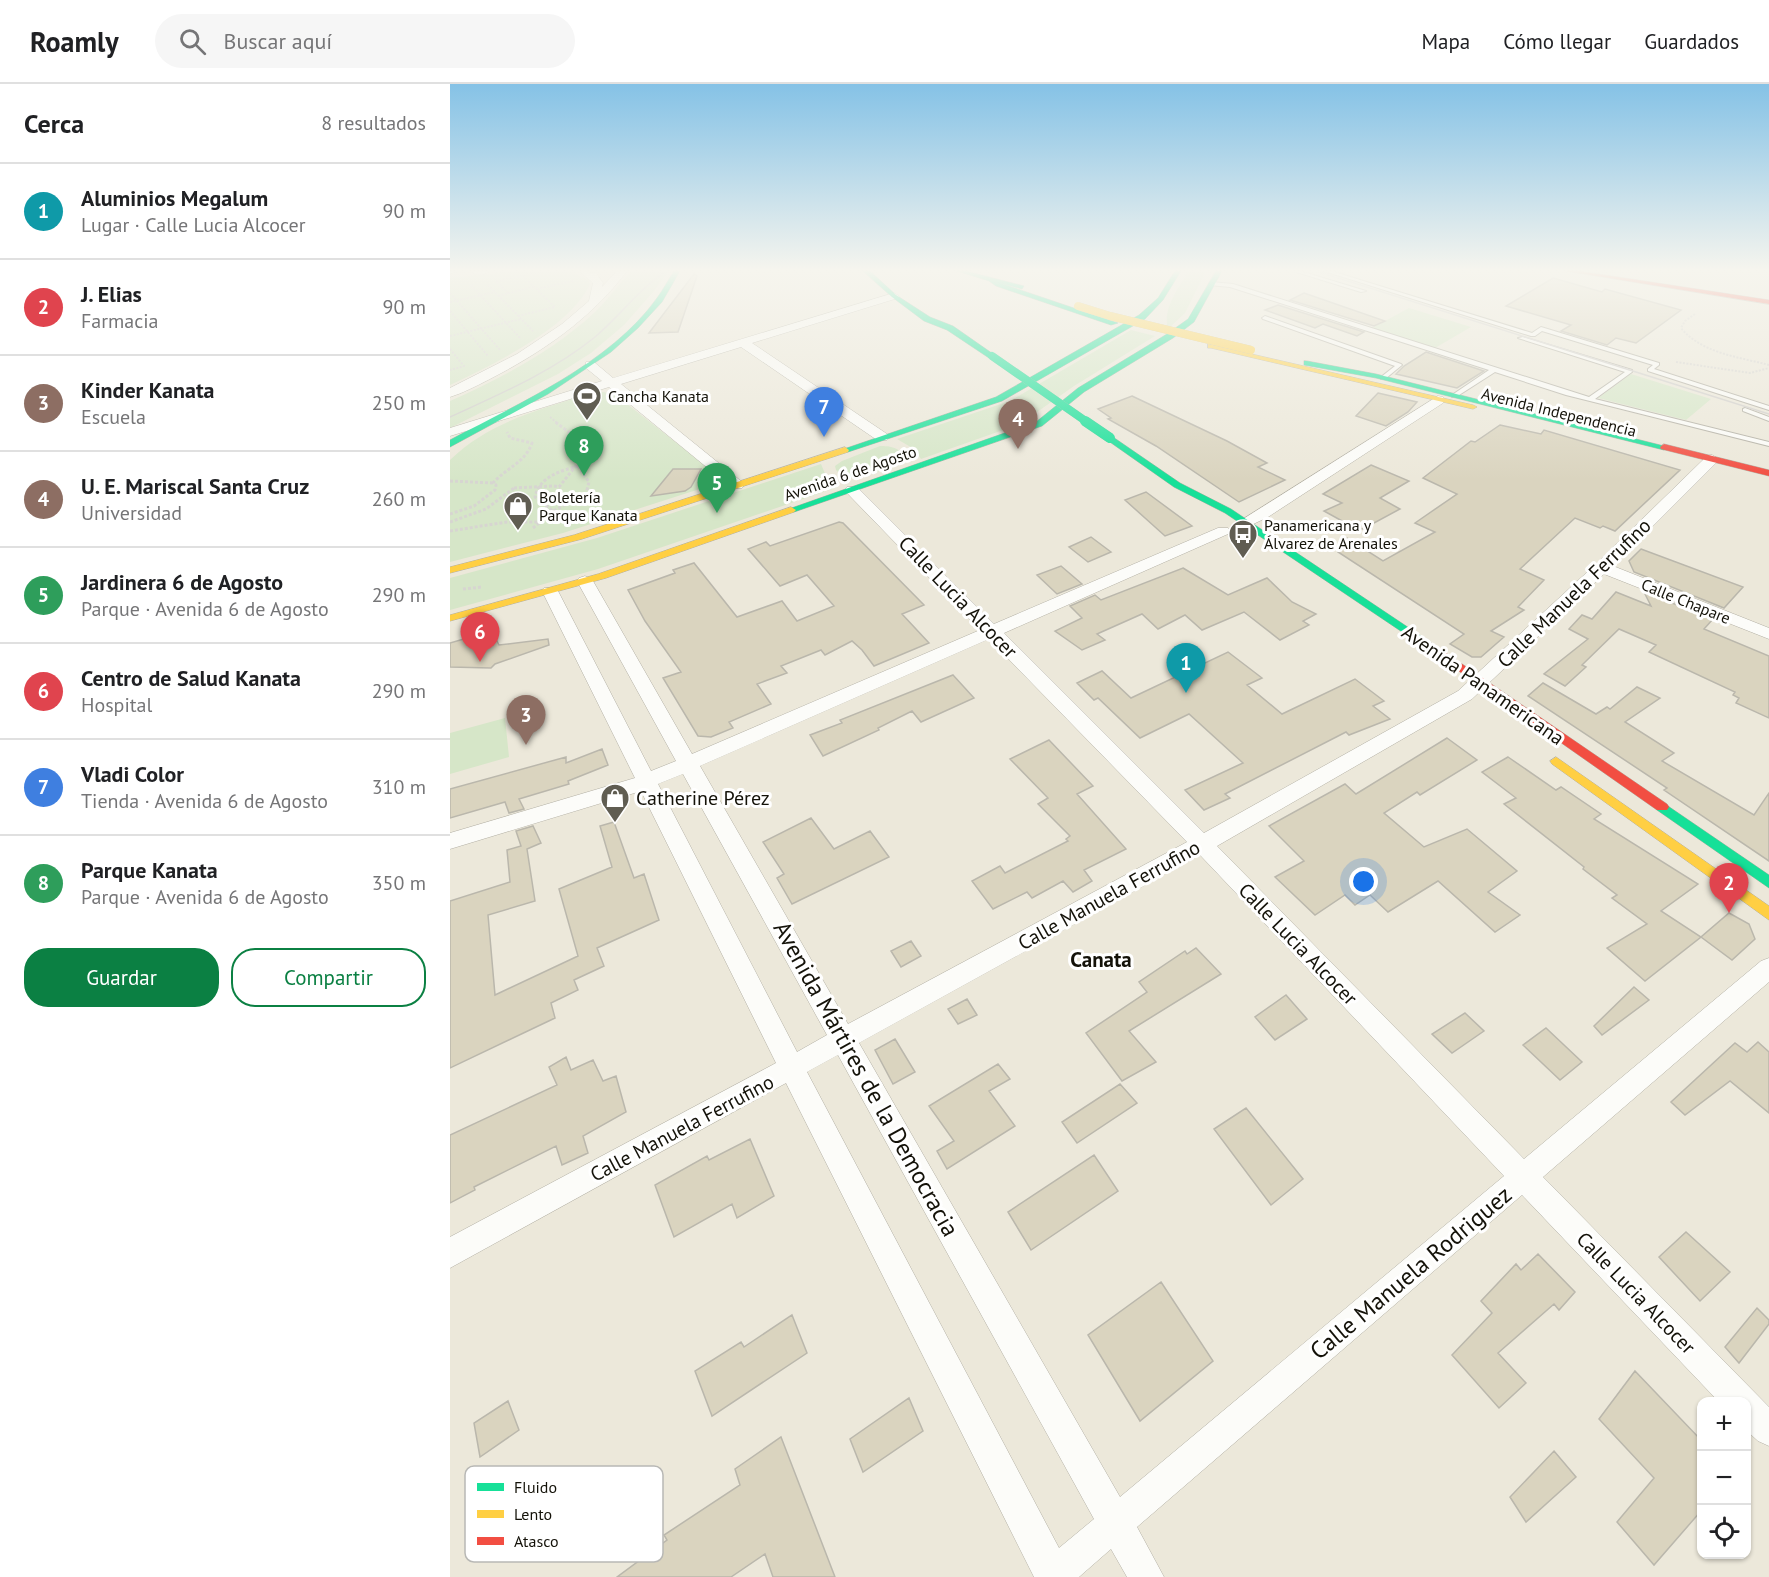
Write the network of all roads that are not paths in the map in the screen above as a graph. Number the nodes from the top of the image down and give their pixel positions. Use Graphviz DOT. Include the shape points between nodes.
graph roads {
  1 [pos="545,341"];
  2 [pos="622,341"];
  3 [pos="751,341"];
  4 [pos="953,341"];
  5 [pos="969,341"];
  6 [pos="985,341"];
  7 [pos="1103,341"];
  8 [pos="1162,341"];
  9 [pos="1190,341"];
  10 [pos="1212,341"];
  11 [pos="1240,341"];
  12 [pos="1330,341"];
  13 [pos="1403,341"];
  14 [pos="1531,341"];
  15 [pos="1577,341"];
  16 [pos="744,343"];
  17 [pos="590,365"];
  18 [pos="1494,370"];
  19 [pos="1341,371"];
  20 [pos="1379,377"];
  21 [pos="1040,378"];
  22 [pos="613,384"];
  23 [pos="1020,388"];
  24 [pos="450,393"];
  25 [pos="1454,396"];
  26 [pos="1070,398"];
  27 [pos="1591,399"];
  28 [pos="1438,400"];
  29 [pos="1473,407"];
  30 [pos="1769,408"];
  31 [pos="1745,410"];
  32 [pos="1056,412"];
  33 [pos="1769,419"];
  34 [pos="482,424"];
  35 [pos="450,432"];
  36 [pos="882,437"];
  37 [pos="450,444"];
  38 [pos="1769,444"];
  39 [pos="834,453"];
  40 [pos="909,457"];
  41 [pos="1708,463"];
  42 [pos="1769,473"];
  43 [pos="1769,483"];
  44 [pos="737,485"];
  45 [pos="1177,485"];
  46 [pos="852,490"];
  47 [pos="1188,506"];
  48 [pos="1228,511"];
  49 [pos="1209,521"];
  50 [pos="1245,523"];
  51 [pos="1233,535"];
  52 [pos="1602,567"];
  53 [pos="450,570"];
  54 [pos="585,581"];
  55 [pos="550,591"];
  56 [pos="450,618"];
  57 [pos="990,631"];
  58 [pos="1769,634"];
  59 [pos="1481,682"];
  60 [pos="1546,753"];
  61 [pos="688,763"];
  62 [pos="645,782"];
  63 [pos="450,841"];
  64 [pos="1202,844"];
  65 [pos="1769,882"];
  66 [pos="1769,914"];
  67 [pos="1769,968"];
  68 [pos="845,1040"];
  69 [pos="792,1068"];
  70 [pos="1523,1177"];
  71 [pos="450,1253"];
  72 [pos="1737,1397"];
  73 [pos="1751,1412"];
  74 [pos="1769,1430"];
  75 [pos="1116,1524"];
  76 [pos="1054,1576"];
  77 [pos="1146,1577"];
  1 -- 24 [label="street"];
  2 -- 17 [label="main road"];
  3 -- 16 [label="street"];
  4 -- 23 [label="main road"];
  5 -- 45 [label="main road, Avenida Panamericana, bridge"];
  6 -- 21 [label="main road"];
  7 -- 21 [label="main road, Avenida 6 de Agosto"];
  8 -- 26 [label="main road, Avenida 6 de Agosto"];
  9 -- 28 [label="main road"];
  10 -- 19 [label="main road, Avenida Independencia, bridge"];
  11 -- 20 [label="main road"];
  12 -- 20 [label="lane" via="1399,365"];
  13 -- 18 [label="lane"];
  14 -- 27 [label="lane" via="1630,371"];
  15 -- 30 [label="lane" via="1657,364 1650,370"];
  16 -- 22 [label="street"];
  16 -- 36 [label="street"];
  17 -- 22 [label="street"];
  17 -- 34 [label="main road"];
  18 -- 25 [label="lane"];
  18 -- 27 [label="lane"];
  19 -- 20 [label="main road, Avenida Independencia"];
  19 -- 29 [label="main road, Avenida Independencia"];
  20 -- 25 [label="main road, Avenida Independencia"];
  21 -- 23 [label="main road, Avenida 6 de Agosto"];
  22 -- 34 [label="street"];
  22 -- 44 [label="street"];
  23 -- 36 [label="main road, Avenida 6 de Agosto" via="999,399"];
  25 -- 41 [label="main road, Avenida Independencia"];
  26 -- 32 [label="main road, Avenida 6 de Agosto"];
  26 -- 48 [label="main road"];
  27 -- 38 [label="lane"];
  28 -- 29 [label="main road"];
  28 -- 50 [label="street"];
  29 -- 41 [label="main road, Avenida Independencia"];
  31 -- 33 [label="lane"];
  32 -- 40 [label="main road, Avenida 6 de Agosto" via="1018,432"];
  32 -- 47 [label="main road"];
  34 -- 35 [label="street"];
  34 -- 37 [label="main road"];
  36 -- 39 [label="main road, Avenida 6 de Agosto"];
  36 -- 40 [label="main road"];
  39 -- 44 [label="main road, Avenida 6 de Agosto"];
  39 -- 46 [label="main road" via="833,476"];
  40 -- 46 [label="main road, Avenida 6 de Agosto"];
  41 -- 42 [label="main road, Avenida Independencia"];
  41 -- 43 [label="main road, Avenida Independencia"];
  41 -- 52 [label="street, Calle Manuela Ferrufino"];
  44 -- 53 [label="main road, Avenida 6 de Agosto" via="578,537"];
  45 -- 48 [label="main road, Avenida Panamericana"];
  45 -- 51 [label="main road, Avenida Panamericana" via="1232,528"];
  46 -- 54 [label="main road, Avenida 6 de Agosto"];
  46 -- 57 [label="street, Calle Lucia Alcocer"];
  48 -- 50 [label="main road, Avenida Panamericana"];
  49 -- 51 [label="main road"];
  50 -- 59 [label="main road, Avenida Panamericana"];
  51 -- 57 [label="street"];
  52 -- 58 [label="street, Calle Chapare"];
  52 -- 59 [label="street, Calle Manuela Ferrufino"];
  54 -- 55 [label="main road, Avenida 6 de Agosto"];
  54 -- 61 [label="street, Avenida Mártires de la Democracia"];
  55 -- 56 [label="main road, Avenida 6 de Agosto"];
  55 -- 62 [label="street"];
  57 -- 61 [label="street"];
  57 -- 64 [label="street, Calle Lucia Alcocer"];
  59 -- 64 [label="street, Calle Manuela Ferrufino"];
  59 -- 65 [label="main road, Avenida Panamericana"];
  60 -- 66 [label="main road, Avenida Panamericana"];
  61 -- 62 [label="street"];
  61 -- 68 [label="street, Avenida Mártires de la Democracia"];
  62 -- 63 [label="street"];
  62 -- 69 [label="street"];
  64 -- 68 [label="street, Calle Manuela Ferrufino"];
  64 -- 70 [label="street, Calle Lucia Alcocer"];
  67 -- 70 [label="street, Calle Manuela Rodriguez"];
  68 -- 69 [label="street, Calle Manuela Ferrufino"];
  68 -- 75 [label="street, Avenida Mártires de la Democracia"];
  69 -- 71 [label="street, Calle Manuela Ferrufino"];
  69 -- 76 [label="street"];
  70 -- 72 [label="street, Calle Lucia Alcocer"];
  70 -- 75 [label="street, Calle Manuela Rodriguez"];
  73 -- 74 [label="street"];
  75 -- 76 [label="street, Calle Manuela Rodriguez"];
  75 -- 77 [label="street, Avenida Mártires de la Democracia"];
}
